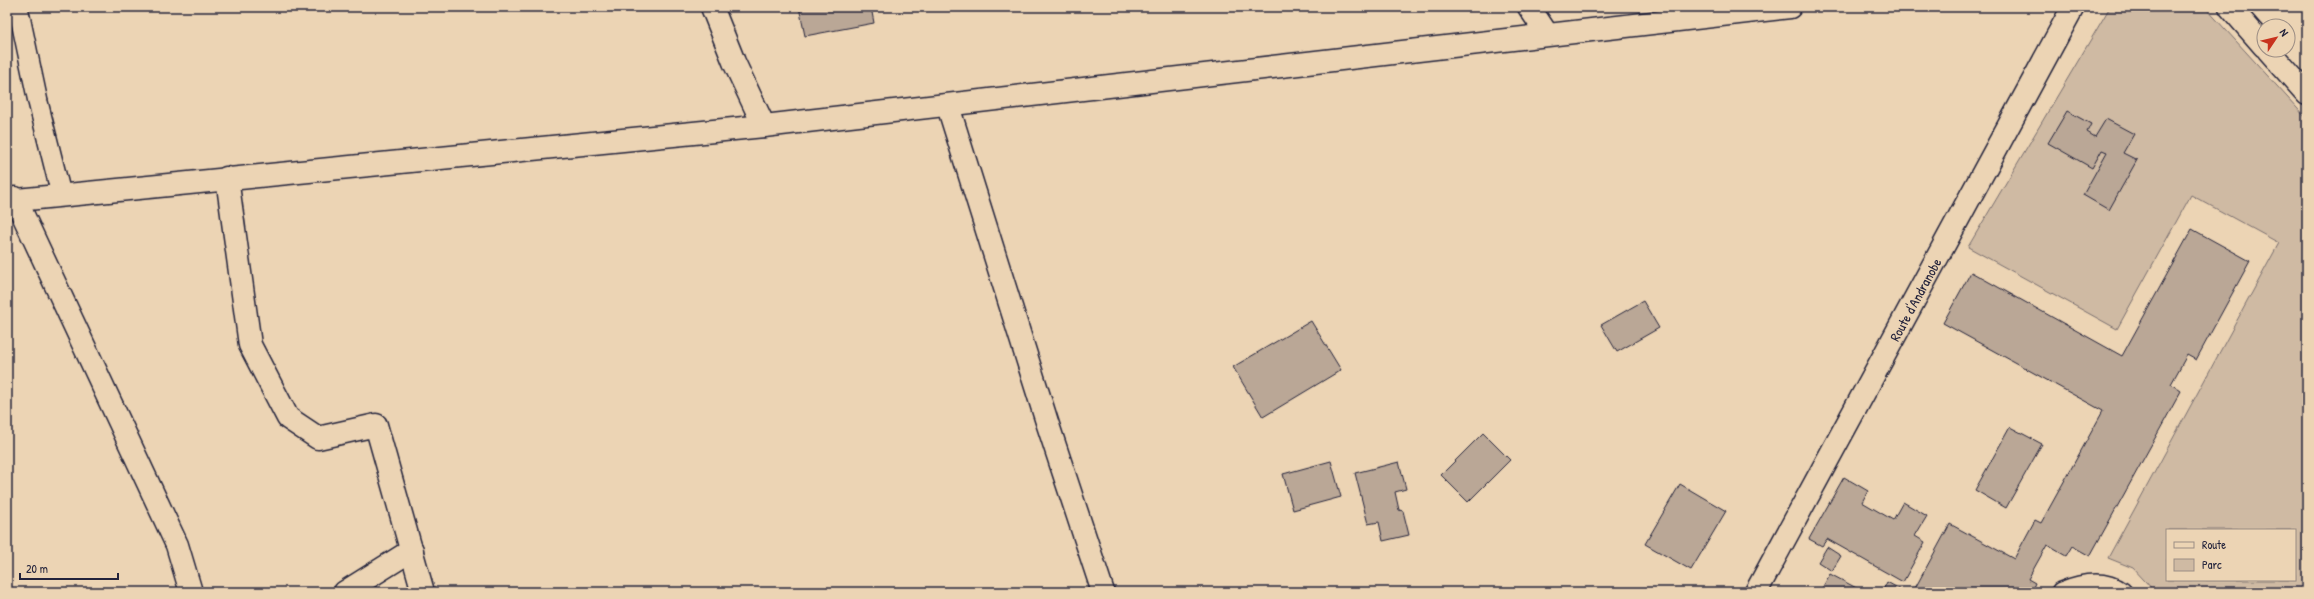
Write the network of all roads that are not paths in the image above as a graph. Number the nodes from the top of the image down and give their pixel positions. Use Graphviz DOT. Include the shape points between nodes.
graph roads {
  1 [pos="18,7"];
  2 [pos="712,7"];
  3 [pos="1529,7"];
  4 [pos="1790,7"];
  5 [pos="2073,7"];
  6 [pos="2230,7"];
  7 [pos="1547,34"];
  8 [pos="2256,37"];
  9 [pos="2275,58"];
  10 [pos="2307,94"];
  11 [pos="948,106"];
  12 [pos="764,126"];
  13 [pos="227,178"];
  14 [pos="61,194"];
  15 [pos="11,200"];
  16 [pos="412,550"];
  17 [pos="191,592"];
  18 [pos="345,592"];
  19 [pos="424,592"];
  20 [pos="1103,592"];
  21 [pos="1756,592"];
  22 [pos="2062,592"];
  23 [pos="2122,592"];
  1 -- 14 [label="lane"];
  2 -- 12 [label="street"];
  3 -- 7 [label="street"];
  4 -- 7 [label="street"];
  5 -- 21 [label="street, Route d'Andranobe"];
  6 -- 8 [label="street"];
  7 -- 11 [label="street"];
  9 -- 10 [label="street"];
  11 -- 12 [label="street"];
  11 -- 20 [label="street" via="1044,414"];
  12 -- 13 [label="street"];
  13 -- 14 [label="street"];
  13 -- 16 [label="street" via="250,345 288,418 318,438 376,425"];
  14 -- 15 [label="street"];
  15 -- 17 [label="street" via="177,545"];
  16 -- 18 [label="street"];
  16 -- 19 [label="street"];
  22 -- 23 [label="lane" via="2078,585 2099,584"];
}
